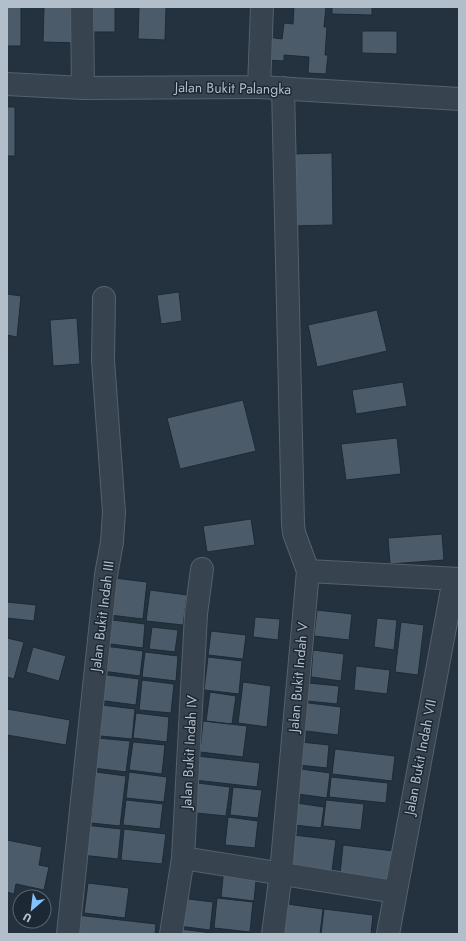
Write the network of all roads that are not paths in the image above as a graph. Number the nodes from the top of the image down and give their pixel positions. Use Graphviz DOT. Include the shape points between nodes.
graph roads {
  1 [pos="82,7"];
  2 [pos="262,7"];
  3 [pos="7,84"];
  4 [pos="259,87"];
  5 [pos="83,88"];
  6 [pos="283,88"];
  7 [pos="459,99"];
  8 [pos="104,298"];
  9 [pos="202,569"];
  10 [pos="308,571"];
  11 [pos="456,579"];
  12 [pos="184,858"];
  13 [pos="281,873"];
  14 [pos="395,892"];
  15 [pos="68,934"];
  16 [pos="171,934"];
  17 [pos="274,934"];
  18 [pos="388,934"];
  1 -- 5 [label="street"];
  2 -- 4 [label="street"];
  3 -- 5 [label="street, Jalan Bukit Palangka"];
  4 -- 5 [label="street, Jalan Bukit Palangka"];
  4 -- 6 [label="street, Jalan Bukit Palangka"];
  6 -- 7 [label="street, Jalan Bukit Palangka"];
  6 -- 10 [label="street" via="293,524"];
  8 -- 15 [label="street, Jalan Bukit Indah III" via="104,360 114,512"];
  9 -- 12 [label="street, Jalan Bukit Indah IV" via="196,614"];
  10 -- 11 [label="street"];
  10 -- 13 [label="street, Jalan Bukit Indah V"];
  11 -- 14 [label="street, Jalan Bukit Indah VII"];
  12 -- 13 [label="street"];
  12 -- 16 [label="street, Jalan Bukit Indah IV"];
  13 -- 14 [label="street"];
  13 -- 17 [label="street, Jalan Bukit Indah V"];
  14 -- 18 [label="street, Jalan Bukit Indah VII"];
}
